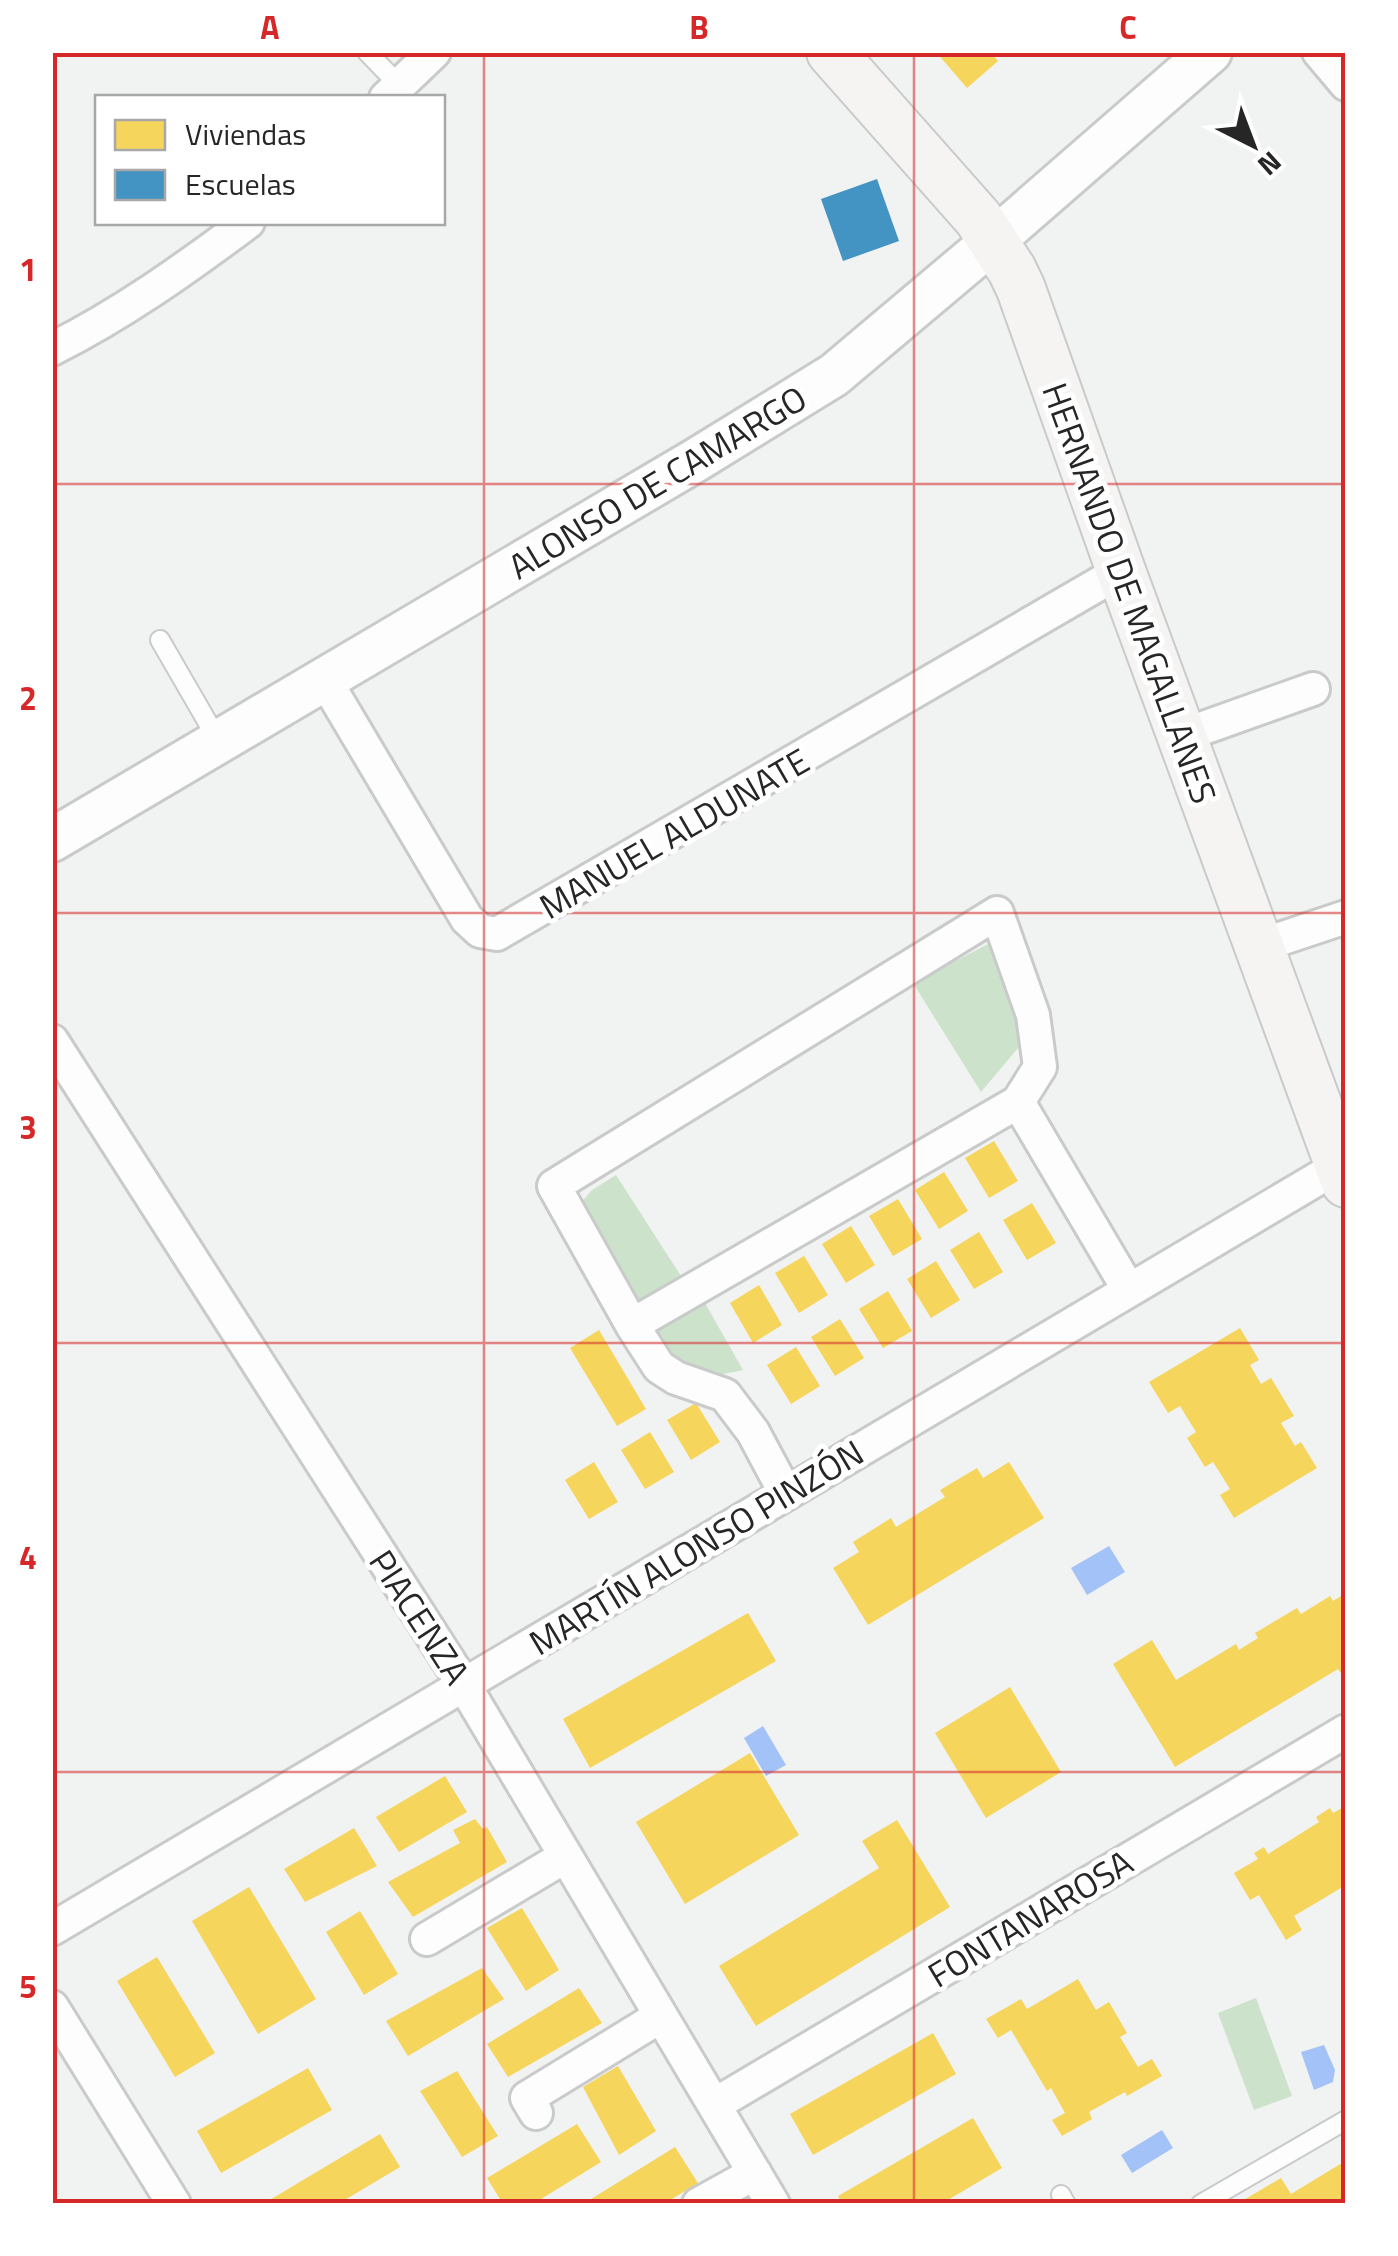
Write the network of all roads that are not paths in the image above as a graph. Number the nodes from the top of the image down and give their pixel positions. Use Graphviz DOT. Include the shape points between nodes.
graph roads {
  1 [pos="367,52"];
  2 [pos="434,52"];
  3 [pos="831,52"];
  4 [pos="1210,52"];
  5 [pos="1319,52"];
  6 [pos="1346,84"];
  7 [pos="392,92"];
  8 [pos="244,225"];
  9 [pos="993,241"];
  10 [pos="52,349"];
  11 [pos="1120,572"];
  12 [pos="160,640"];
  13 [pos="325,680"];
  14 [pos="1313,689"];
  15 [pos="1181,736"];
  16 [pos="219,742"];
  17 [pos="52,840"];
  18 [pos="1346,917"];
  19 [pos="1259,946"];
  20 [pos="52,1041"];
  21 [pos="1018,1102"];
  22 [pos="1342,1174"];
  23 [pos="1130,1290"];
  24 [pos="632,1325"];
  25 [pos="786,1494"];
  26 [pos="464,1685"];
  27 [pos="1346,1730"];
  28 [pos="566,1856"];
  29 [pos="52,1929"];
  30 [pos="428,1938"];
  31 [pos="52,2007"];
  32 [pos="661,2016"];
  33 [pos="714,2105"];
  34 [pos="536,2112"];
  35 [pos="1346,2120"];
  36 [pos="755,2173"];
  37 [pos="174,2204"];
  38 [pos="699,2204"];
  39 [pos="773,2204"];
  40 [pos="1200,2204"];
  1 -- 7 [label="lane"];
  2 -- 7 [label="street"];
  3 -- 9 [label="main road, HERNANDO DE MAGALLANES"];
  4 -- 9 [label="street, ALONSO DE CAMARGO"];
  5 -- 6 [label="street"];
  8 -- 10 [label="street" via="172,279"];
  9 -- 11 [label="main road, HERNANDO DE MAGALLANES" via="1021,289"];
  9 -- 13 [label="street, ALONSO DE CAMARGO" via="834,375"];
  11 -- 13 [label="street, MANUEL ALDUNATE" via="497,934 480,932 468,919"];
  11 -- 15 [label="main road, HERNANDO DE MAGALLANES"];
  12 -- 16 [label="lane"];
  13 -- 16 [label="street, ALONSO DE CAMARGO"];
  14 -- 15 [label="street"];
  15 -- 19 [label="main road, HERNANDO DE MAGALLANES"];
  16 -- 17 [label="street, ALONSO DE CAMARGO"];
  18 -- 19 [label="street"];
  19 -- 22 [label="main road, HERNANDO DE MAGALLANES"];
  20 -- 26 [label="street, PIACENZA"];
  21 -- 23 [label="street"];
  21 -- 24 [label="street"];
  21 -- 24 [label="street" via="1040,1068 1032,1015 997,913 554,1186"];
  22 -- 23 [label="street, MARTÍN ALONSO PINZÓN"];
  23 -- 25 [label="street, MARTÍN ALONSO PINZÓN"];
  24 -- 25 [label="street" via="659,1367 725,1395"];
  25 -- 26 [label="street, MARTÍN ALONSO PINZÓN"];
  26 -- 28 [label="street, PIACENZA"];
  26 -- 29 [label="street, MARTÍN ALONSO PINZÓN"];
  27 -- 33 [label="street, FONTANAROSA"];
  28 -- 30 [label="street"];
  28 -- 32 [label="street, PIACENZA"];
  31 -- 37 [label="street"];
  32 -- 33 [label="street, PIACENZA"];
  32 -- 34 [label="street" via="527,2098"];
  33 -- 36 [label="street, PIACENZA"];
  35 -- 40 [label="lane"];
  36 -- 38 [label="street"];
  36 -- 39 [label="street, PIACENZA"];
}
